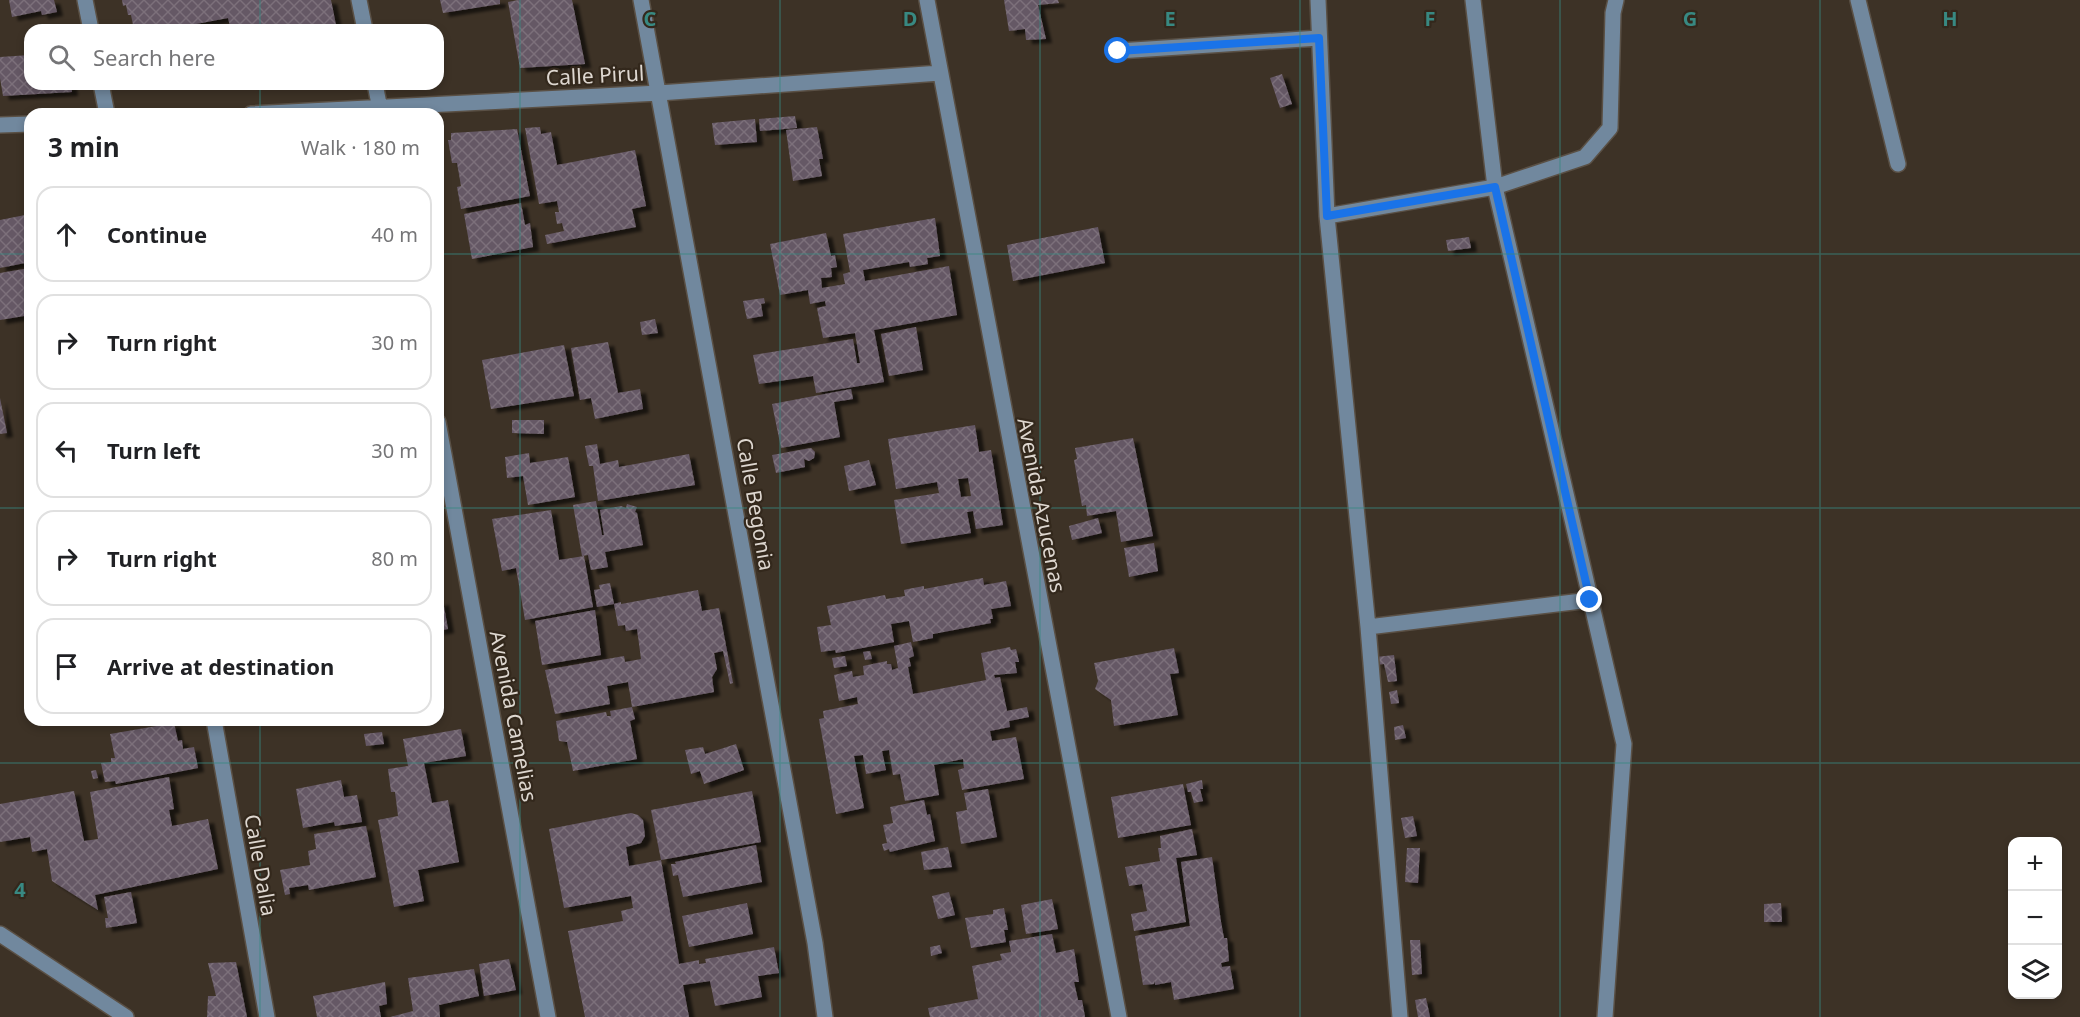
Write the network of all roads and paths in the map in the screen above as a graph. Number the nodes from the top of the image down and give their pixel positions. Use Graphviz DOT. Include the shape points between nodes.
graph roads {
  1 [pos="85,0"];
  2 [pos="360,0"];
  3 [pos="641,0"];
  4 [pos="927,0"];
  5 [pos="1317,0"];
  6 [pos="1473,0"];
  7 [pos="1616,0"];
  8 [pos="1858,0"];
  9 [pos="90,24"];
  10 [pos="364,24"];
  11 [pos="1319,38"];
  12 [pos="1118,51"];
  13 [pos="940,73"];
  14 [pos="102,90"];
  15 [pos="376,90"];
  16 [pos="659,93"];
  17 [pos="106,108"];
  18 [pos="379,108"];
  19 [pos="426,108"];
  20 [pos="24,124"];
  21 [pos="0,125"];
  22 [pos="1898,164"];
  23 [pos="1495,187"];
  24 [pos="1327,216"];
  25 [pos="444,454"];
  26 [pos="1590,600"];
  27 [pos="1368,627"];
  28 [pos="215,726"];
  29 [pos="0,934"];
  30 [pos="126,1017"];
  31 [pos="267,1017"];
  32 [pos="548,1017"];
  33 [pos="825,1017"];
  34 [pos="1119,1017"];
  35 [pos="1400,1017"];
  36 [pos="1605,1017"];
  1 -- 9 [label="street"];
  2 -- 10 [label="street"];
  3 -- 16 [label="street, Calle Begonia"];
  4 -- 13 [label="street, Avenida Azucenas"];
  5 -- 11 [label="street"];
  6 -- 23 [label="street"];
  7 -- 23 [label="street" via="1610,128 1585,158"];
  8 -- 22 [label="street"];
  11 -- 12 [label="street"];
  11 -- 24 [label="street"];
  13 -- 16 [label="street, Calle Pirul"];
  13 -- 34 [label="street, Avenida Azucenas"];
  14 -- 17 [label="street"];
  15 -- 18 [label="street"];
  16 -- 19 [label="street, Calle Pirul"];
  16 -- 33 [label="street, Calle Begonia" via="815,942"];
  20 -- 21 [label="street"];
  23 -- 24 [label="street"];
  23 -- 26 [label="street"];
  24 -- 27 [label="street"];
  25 -- 32 [label="street, Avenida Camelias"];
  26 -- 27 [label="street"];
  26 -- 36 [label="street" via="1624,744"];
  27 -- 35 [label="street"];
  28 -- 31 [label="street, Calle Dalia"];
  29 -- 30 [label="street"];
}
